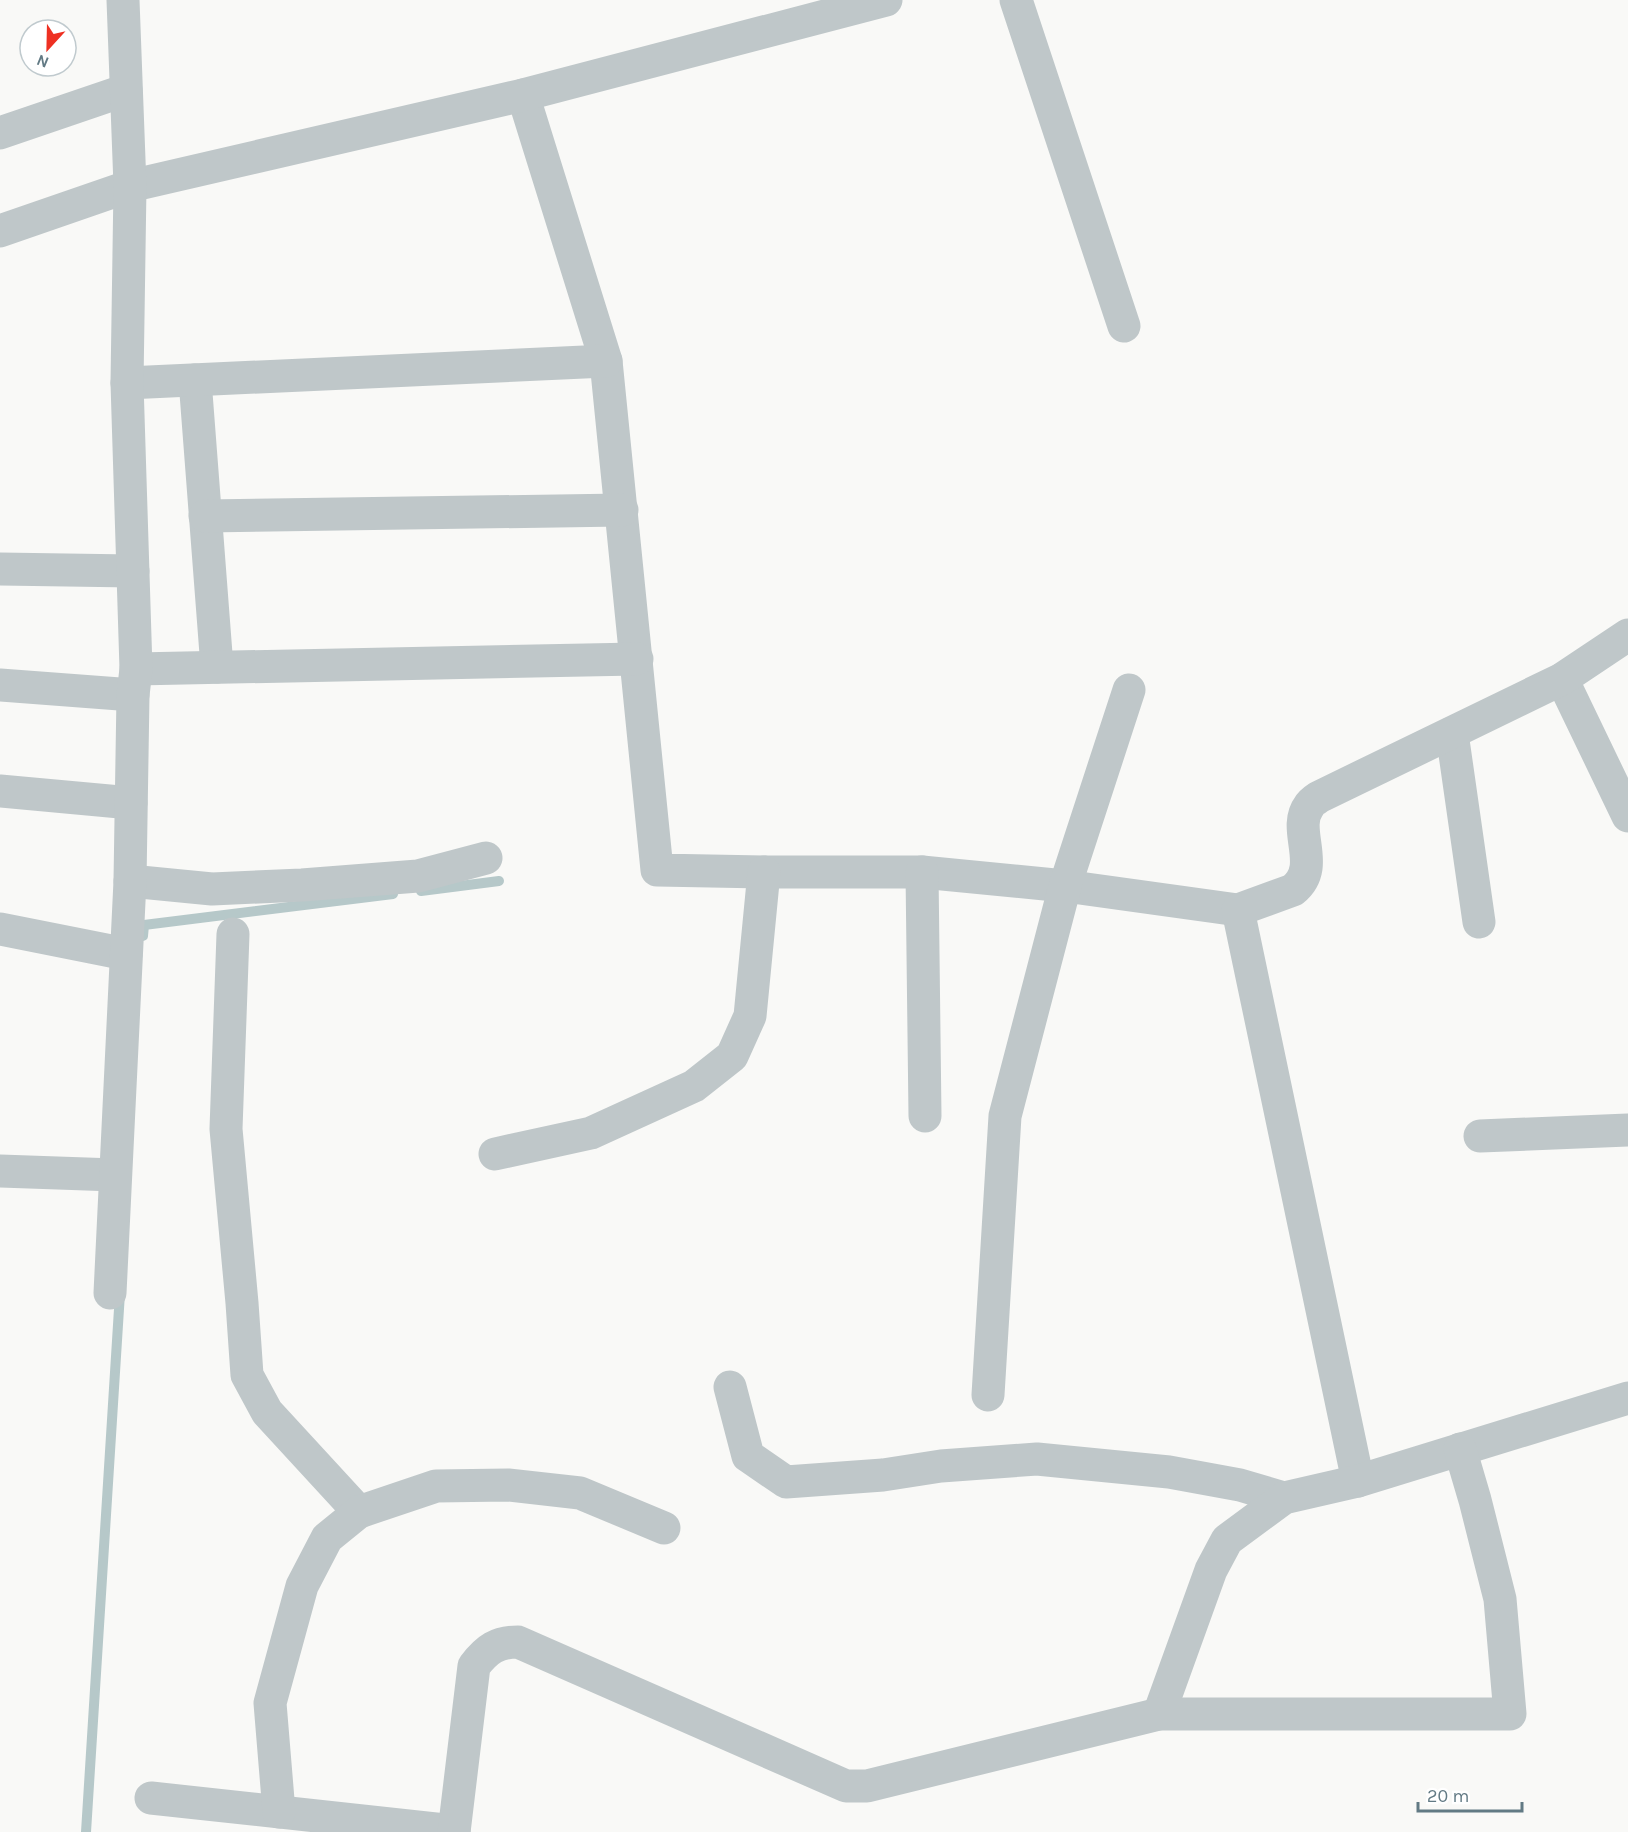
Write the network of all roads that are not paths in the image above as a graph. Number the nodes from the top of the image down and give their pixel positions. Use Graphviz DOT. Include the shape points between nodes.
graph roads {
  1 [pos="123,0"];
  2 [pos="886,0"];
  3 [pos="1016,0"];
  4 [pos="126,90"];
  5 [pos="523,95"];
  6 [pos="0,133"];
  7 [pos="130,186"];
  8 [pos="0,231"];
  9 [pos="1124,326"];
  10 [pos="606,361"];
  11 [pos="195,380"];
  12 [pos="127,383"];
  13 [pos="622,510"];
  14 [pos="205,516"];
  15 [pos="0,569"];
  16 [pos="133,571"];
  17 [pos="1628,635"];
  18 [pos="637,659"];
  19 [pos="217,667"];
  20 [pos="1562,679"];
  21 [pos="134,682"];
  22 [pos="0,685"];
  23 [pos="1129,690"];
  24 [pos="1452,733"];
  25 [pos="0,791"];
  26 [pos="131,803"];
  27 [pos="1628,816"];
  28 [pos="486,858"];
  29 [pos="764,872"];
  30 [pos="922,872"];
  31 [pos="130,881"];
  32 [pos="1065,886"];
  33 [pos="1238,910"];
  34 [pos="1479,922"];
  35 [pos="0,929"];
  36 [pos="233,934"];
  37 [pos="126,954"];
  38 [pos="926,1116"];
  39 [pos="1628,1130"];
  40 [pos="1479,1136"];
  41 [pos="495,1154"];
  42 [pos="0,1171"];
  43 [pos="115,1174"];
  44 [pos="110,1293"];
  45 [pos="730,1387"];
  46 [pos="988,1395"];
  47 [pos="1628,1398"];
  48 [pos="1460,1449"];
  49 [pos="1358,1480"];
  50 [pos="1284,1498"];
  51 [pos="359,1512"];
  52 [pos="663,1528"];
  53 [pos="1159,1714"];
  54 [pos="151,1798"];
  55 [pos="279,1812"];
  56 [pos="454,1832"];
  1 -- 4 [label="street"];
  2 -- 5 [label="street"];
  3 -- 9 [label="street"];
  4 -- 6 [label="street"];
  4 -- 7 [label="street"];
  5 -- 7 [label="street"];
  5 -- 10 [label="street"];
  7 -- 8 [label="street"];
  7 -- 12 [label="street"];
  10 -- 11 [label="street"];
  10 -- 13 [label="street"];
  11 -- 12 [label="street"];
  11 -- 14 [label="street"];
  12 -- 16 [label="street"];
  13 -- 14 [label="street"];
  13 -- 18 [label="street"];
  14 -- 19 [label="street"];
  15 -- 16 [label="street"];
  16 -- 21 [label="street"];
  17 -- 20 [label="street"];
  18 -- 19 [label="street"];
  18 -- 29 [label="street" via="657,870"];
  19 -- 21 [label="street"];
  20 -- 24 [label="street"];
  20 -- 27 [label="street"];
  21 -- 22 [label="street"];
  21 -- 26 [label="street"];
  23 -- 32 [label="street"];
  24 -- 33 [label="street" via="1319,796 1308,806 1304,819 1306,865 1299,885"];
  24 -- 34 [label="street"];
  25 -- 26 [label="street"];
  26 -- 31 [label="street"];
  28 -- 31 [label="street" via="418,876 302,885 212,889"];
  29 -- 30 [label="street"];
  29 -- 41 [label="street" via="750,1016 732,1056 694,1086 591,1133"];
  30 -- 32 [label="street"];
  30 -- 38 [label="street"];
  31 -- 37 [label="street"];
  32 -- 33 [label="street"];
  32 -- 46 [label="street" via="1005,1116"];
  33 -- 49 [label="street"];
  35 -- 37 [label="street"];
  36 -- 51 [label="street" via="226,1129 247,1375 267,1412"];
  37 -- 43 [label="street"];
  39 -- 40 [label="street"];
  42 -- 43 [label="street"];
  43 -- 44 [label="street"];
  45 -- 50 [label="street" via="748,1456 786,1482 1036,1459 1169,1472"];
  47 -- 48 [label="street"];
  48 -- 49 [label="street"];
  48 -- 53 [label="street" via="1500,1599 1510,1714"];
  49 -- 50 [label="street"];
  50 -- 53 [label="street" via="1227,1540 1210,1570"];
  51 -- 52 [label="street" via="436,1486 508,1485 580,1493"];
  51 -- 55 [label="street" via="327,1538 302,1586 270,1702"];
  53 -- 56 [label="street" via="867,1786 846,1786 518,1642 504,1642 484,1653 474,1666"];
  54 -- 55 [label="street"];
  55 -- 56 [label="street"];
}
